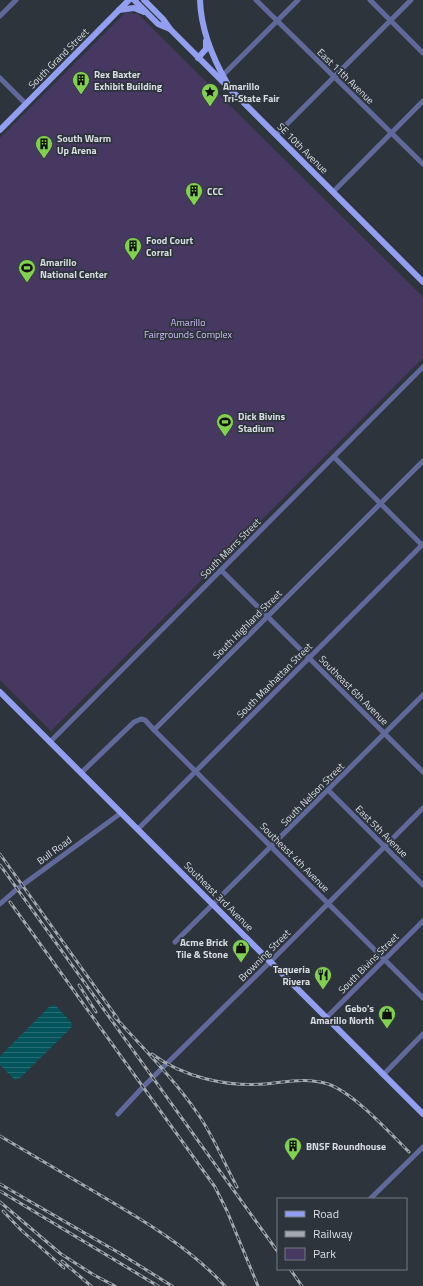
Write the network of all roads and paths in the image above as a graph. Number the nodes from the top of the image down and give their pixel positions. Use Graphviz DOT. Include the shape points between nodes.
graph roads {
  1 [pos="16,0"];
  2 [pos="129,0"];
  3 [pos="134,0"];
  4 [pos="144,0"];
  5 [pos="200,0"];
  6 [pos="256,0"];
  7 [pos="298,0"];
  8 [pos="370,0"];
  9 [pos="411,0"];
  10 [pos="119,10"];
  11 [pos="150,15"];
  12 [pos="0,16"];
  13 [pos="390,20"];
  14 [pos="277,21"];
  15 [pos="170,29"];
  16 [pos="206,39"];
  17 [pos="423,53"];
  18 [pos="198,58"];
  19 [pos="221,77"];
  20 [pos="334,77"];
  21 [pos="0,78"];
  22 [pos="423,100"];
  23 [pos="26,104"];
  24 [pos="0,130"];
  25 [pos="391,133"];
  26 [pos="276,135"];
  27 [pos="423,164"];
  28 [pos="333,192"];
  29 [pos="423,282"];
  30 [pos="423,367"];
  31 [pos="334,457"];
  32 [pos="423,461"];
  33 [pos="380,504"];
  34 [pos="422,545"];
  35 [pos="221,570"];
  36 [pos="268,617"];
  37 [pos="309,658"];
  38 [pos="0,692"];
  39 [pos="423,695"];
  40 [pos="154,730"];
  41 [pos="384,734"];
  42 [pos="50,742"];
  43 [pos="196,772"];
  44 [pos="423,772"];
  45 [pos="81,773"];
  46 [pos="328,790"];
  47 [pos="423,808"];
  48 [pos="121,813"];
  49 [pos="138,829"];
  50 [pos="271,847"];
  51 [pos="384,847"];
  52 [pos="423,885"];
  53 [pos="328,903"];
  54 [pos="0,904"];
  55 [pos="213,904"];
  56 [pos="423,921"];
  57 [pos="175,942"];
  58 [pos="384,960"];
  59 [pos="270,962"];
  60 [pos="423,998"];
  61 [pos="326,1018"];
  62 [pos="423,1034"];
  63 [pos="383,1074"];
  64 [pos="118,1114"];
  65 [pos="423,1114"];
  66 [pos="423,1147"];
  67 [pos="371,1198"];
  1 -- 12 [label="street"];
  2 -- 10 [label="main road, South Grand Street"];
  3 -- 11 [label="main road"];
  4 -- 15 [label="main road"];
  5 -- 16 [label="main road"];
  6 -- 14 [label="street, East 11th Avenue"];
  7 -- 14 [label="street"];
  8 -- 13 [label="street"];
  9 -- 13 [label="street"];
  10 -- 11 [label="main road" via="134,8"];
  10 -- 23 [label="main road, South Grand Street"];
  11 -- 15 [label="main road" via="158,24"];
  13 -- 17 [label="street"];
  13 -- 20 [label="street"];
  14 -- 19 [label="street"];
  14 -- 20 [label="street, East 11th Avenue"];
  15 -- 18 [label="main road"];
  16 -- 18 [label="main road" via="206,50"];
  16 -- 19 [label="main road"];
  18 -- 19 [label="main road"];
  19 -- 26 [label="main road, SE 10th Avenue" via="230,90"];
  20 -- 25 [label="street, East 11th Avenue"];
  20 -- 26 [label="street"];
  21 -- 23 [label="street"];
  22 -- 25 [label="street"];
  23 -- 24 [label="main road, South Grand Street"];
  25 -- 27 [label="street, East 11th Avenue"];
  25 -- 28 [label="street"];
  26 -- 28 [label="main road, SE 10th Avenue"];
  28 -- 29 [label="main road, SE 10th Avenue"];
  30 -- 31 [label="street, South Marrs Street"];
  31 -- 33 [label="street"];
  31 -- 35 [label="street, South Marrs Street"];
  32 -- 33 [label="street, South Highland Street"];
  33 -- 34 [label="street"];
  33 -- 36 [label="street, South Highland Street"];
  34 -- 37 [label="street, South Manhattan Street"];
  35 -- 36 [label="street, Southeast 6th Avenue"];
  35 -- 42 [label="street, South Marrs Street"];
  36 -- 37 [label="street, Southeast 6th Avenue"];
  36 -- 40 [label="street, South Highland Street"];
  37 -- 41 [label="street, Southeast 6th Avenue"];
  37 -- 43 [label="street, South Manhattan Street"];
  38 -- 42 [label="main road, Southeast 3rd Avenue"];
  39 -- 41 [label="street, South Nelson Street"];
  40 -- 43 [label="street, Southeast 4th Avenue"];
  40 -- 45 [label="street" via="145,720 134,722"];
  41 -- 44 [label="street, Southeast 6th Avenue"];
  41 -- 46 [label="street, South Nelson Street"];
  42 -- 45 [label="main road, Southeast 3rd Avenue"];
  43 -- 49 [label="street, South Manhattan Street"];
  43 -- 50 [label="street, Southeast 4th Avenue"];
  45 -- 48 [label="main road, Southeast 3rd Avenue"];
  46 -- 50 [label="street, South Nelson Street"];
  46 -- 51 [label="street, East 5th Avenue"];
  47 -- 51 [label="street, Browning Street"];
  48 -- 49 [label="main road, Southeast 3rd Avenue"];
  48 -- 54 [label="street, Bull Road"];
  49 -- 55 [label="main road, Southeast 3rd Avenue"];
  50 -- 53 [label="street, Southeast 4th Avenue"];
  50 -- 55 [label="street, South Nelson Street"];
  51 -- 52 [label="street, East 5th Avenue"];
  51 -- 53 [label="street, Browning Street"];
  53 -- 58 [label="street, Southeast 4th Avenue"];
  53 -- 59 [label="street, Browning Street"];
  55 -- 57 [label="street, South Nelson Street"];
  55 -- 59 [label="main road, Southeast 3rd Avenue"];
  56 -- 58 [label="street, South Bivins Street"];
  58 -- 60 [label="street, Southeast 4th Avenue"];
  58 -- 61 [label="street, South Bivins Street"];
  59 -- 61 [label="main road, Southeast 3rd Avenue"];
  59 -- 64 [label="street, Browning Street"];
  61 -- 63 [label="main road, Southeast 3rd Avenue"];
  62 -- 63 [label="street"];
  63 -- 65 [label="main road, Southeast 3rd Avenue"];
  66 -- 67 [label="street"];
}
